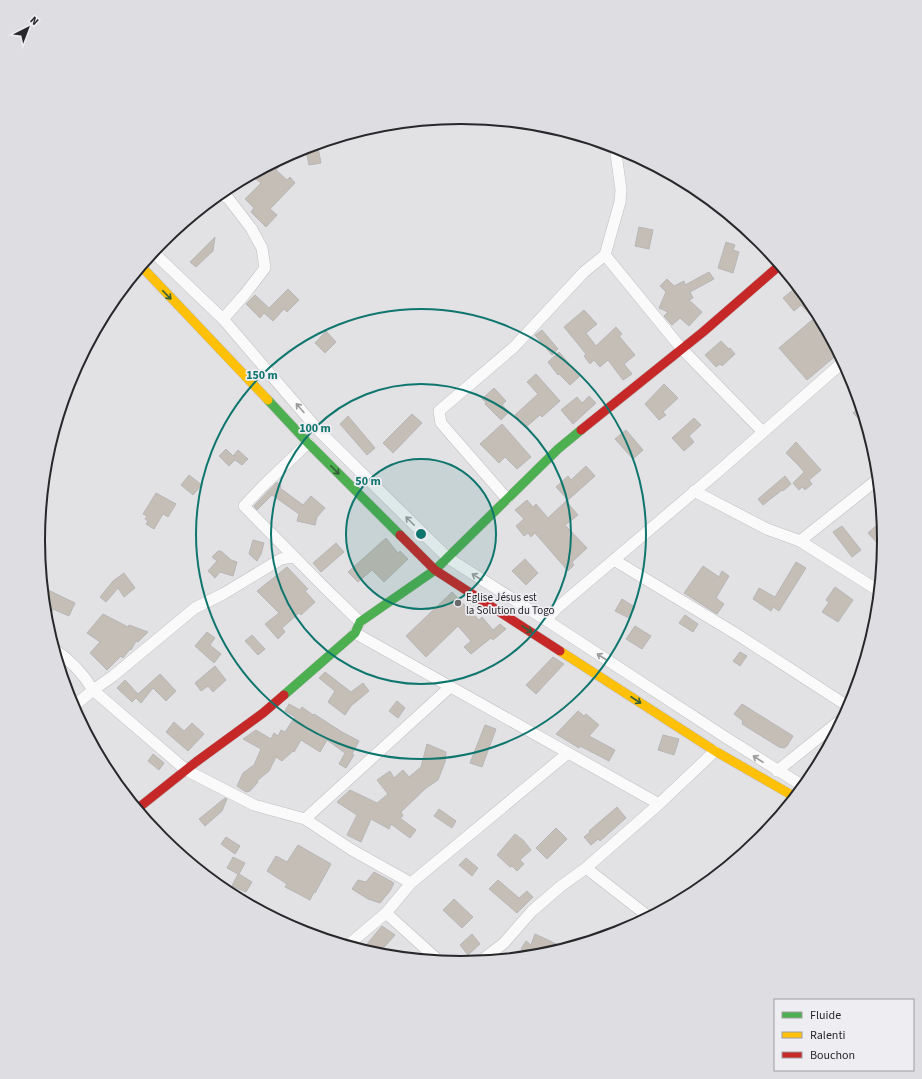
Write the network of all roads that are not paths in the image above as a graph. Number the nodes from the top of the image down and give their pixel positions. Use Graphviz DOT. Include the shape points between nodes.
graph roads {
  1 [pos="615,153"];
  2 [pos="226,197"];
  3 [pos="605,255"];
  4 [pos="157,256"];
  5 [pos="776,268"];
  6 [pos="144,270"];
  7 [pos="223,320"];
  8 [pos="681,348"];
  9 [pos="839,366"];
  10 [pos="763,432"];
  11 [pos="308,442"];
  12 [pos="873,483"];
  13 [pos="694,492"];
  14 [pos="507,499"];
  15 [pos="800,541"];
  16 [pos="293,556"];
  17 [pos="448,558"];
  18 [pos="614,560"];
  19 [pos="435,570"];
  20 [pos="874,588"];
  21 [pos="546,620"];
  22 [pos="360,622"];
  23 [pos="355,633"];
  24 [pos="61,654"];
  25 [pos="450,687"];
  26 [pos="93,690"];
  27 [pos="79,702"];
  28 [pos="843,703"];
  29 [pos="832,727"];
  30 [pos="715,750"];
  31 [pos="568,753"];
  32 [pos="186,770"];
  33 [pos="777,771"];
  34 [pos="798,783"];
  35 [pos="790,794"];
  36 [pos="659,804"];
  37 [pos="141,806"];
  38 [pos="305,819"];
  39 [pos="586,868"];
  40 [pos="410,883"];
  41 [pos="386,912"];
  42 [pos="644,913"];
  43 [pos="353,941"];
  44 [pos="432,955"];
  45 [pos="488,955"];
  1 -- 3 [label="street" via="621,190 620,202"];
  2 -- 7 [label="street" via="262,248 265,268"];
  3 -- 8 [label="street"];
  3 -- 14 [label="street" via="584,272 514,347 439,411 441,423"];
  4 -- 7 [label="street"];
  5 -- 8 [label="street"];
  6 -- 11 [label="street, one-way"];
  17 -- 7 [label="street, one-way" via="319,431"];
  8 -- 10 [label="street"];
  8 -- 14 [label="street" via="558,450"];
  9 -- 10 [label="street"];
  10 -- 13 [label="street"];
  11 -- 16 [label="street" via="244,506"];
  11 -- 19 [label="street, one-way"];
  12 -- 15 [label="street"];
  13 -- 15 [label="street" via="767,528"];
  13 -- 18 [label="street"];
  14 -- 17 [label="street"];
  15 -- 20 [label="street"];
  16 -- 22 [label="street"];
  16 -- 26 [label="street" via="281,559 195,608"];
  17 -- 19 [label="street"];
  21 -- 17 [label="street, one-way"];
  18 -- 21 [label="street"];
  18 -- 28 [label="street" via="738,635"];
  19 -- 22 [label="street"];
  19 -- 30 [label="street, one-way"];
  33 -- 21 [label="street, one-way"];
  22 -- 23 [label="street"];
  23 -- 25 [label="street"];
  23 -- 32 [label="street" via="263,713"];
  24 -- 26 [label="street" via="85,676"];
  25 -- 31 [label="street"];
  25 -- 38 [label="street"];
  26 -- 27 [label="street"];
  26 -- 32 [label="street"];
  29 -- 33 [label="street"];
  30 -- 35 [label="street"];
  30 -- 36 [label="street"];
  31 -- 36 [label="street"];
  31 -- 40 [label="street"];
  32 -- 37 [label="street"];
  32 -- 38 [label="street" via="254,805"];
  33 -- 34 [label="street"];
  36 -- 39 [label="street"];
  38 -- 40 [label="street" via="352,850"];
  39 -- 42 [label="street"];
  39 -- 45 [label="street" via="532,911 504,942"];
  40 -- 41 [label="street"];
  41 -- 43 [label="street"];
  41 -- 44 [label="street"];
}
